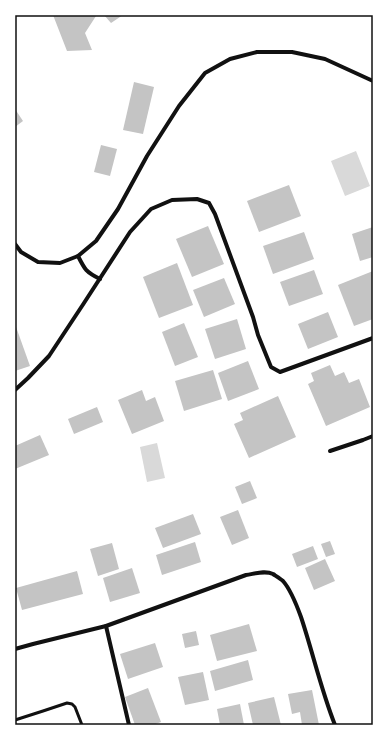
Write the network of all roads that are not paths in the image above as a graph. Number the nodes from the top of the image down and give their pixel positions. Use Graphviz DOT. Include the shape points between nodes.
graph roads {
  1 [pos="373,81"];
  2 [pos="15,244"];
  3 [pos="78,256"];
  4 [pos="100,279"];
  5 [pos="373,338"];
  6 [pos="15,390"];
  7 [pos="373,436"];
  8 [pos="330,451"];
  9 [pos="106,626"];
  10 [pos="15,649"];
  11 [pos="15,720"];
  12 [pos="82,725"];
  13 [pos="129,725"];
  14 [pos="335,725"];
  1 -- 3 [label="street" via="325,59 292,52 257,52 230,59 205,73 175,112 96,241"];
  2 -- 3 [label="street" via="21,252 38,262 60,263"];
  3 -- 4 [label="street" via="84,268"];
  4 -- 5 [label="street" via="130,232 151,209 172,200 197,199 209,203 215,214 271,367 280,372"];
  4 -- 6 [label="street" via="49,356"];
  7 -- 8 [label="street"];
  9 -- 10 [label="street"];
  9 -- 13 [label="street"];
  9 -- 14 [label="street" via="246,575 272,573 284,582 296,603"];
  11 -- 12 [label="lane" via="61,705 72,704"];
}
